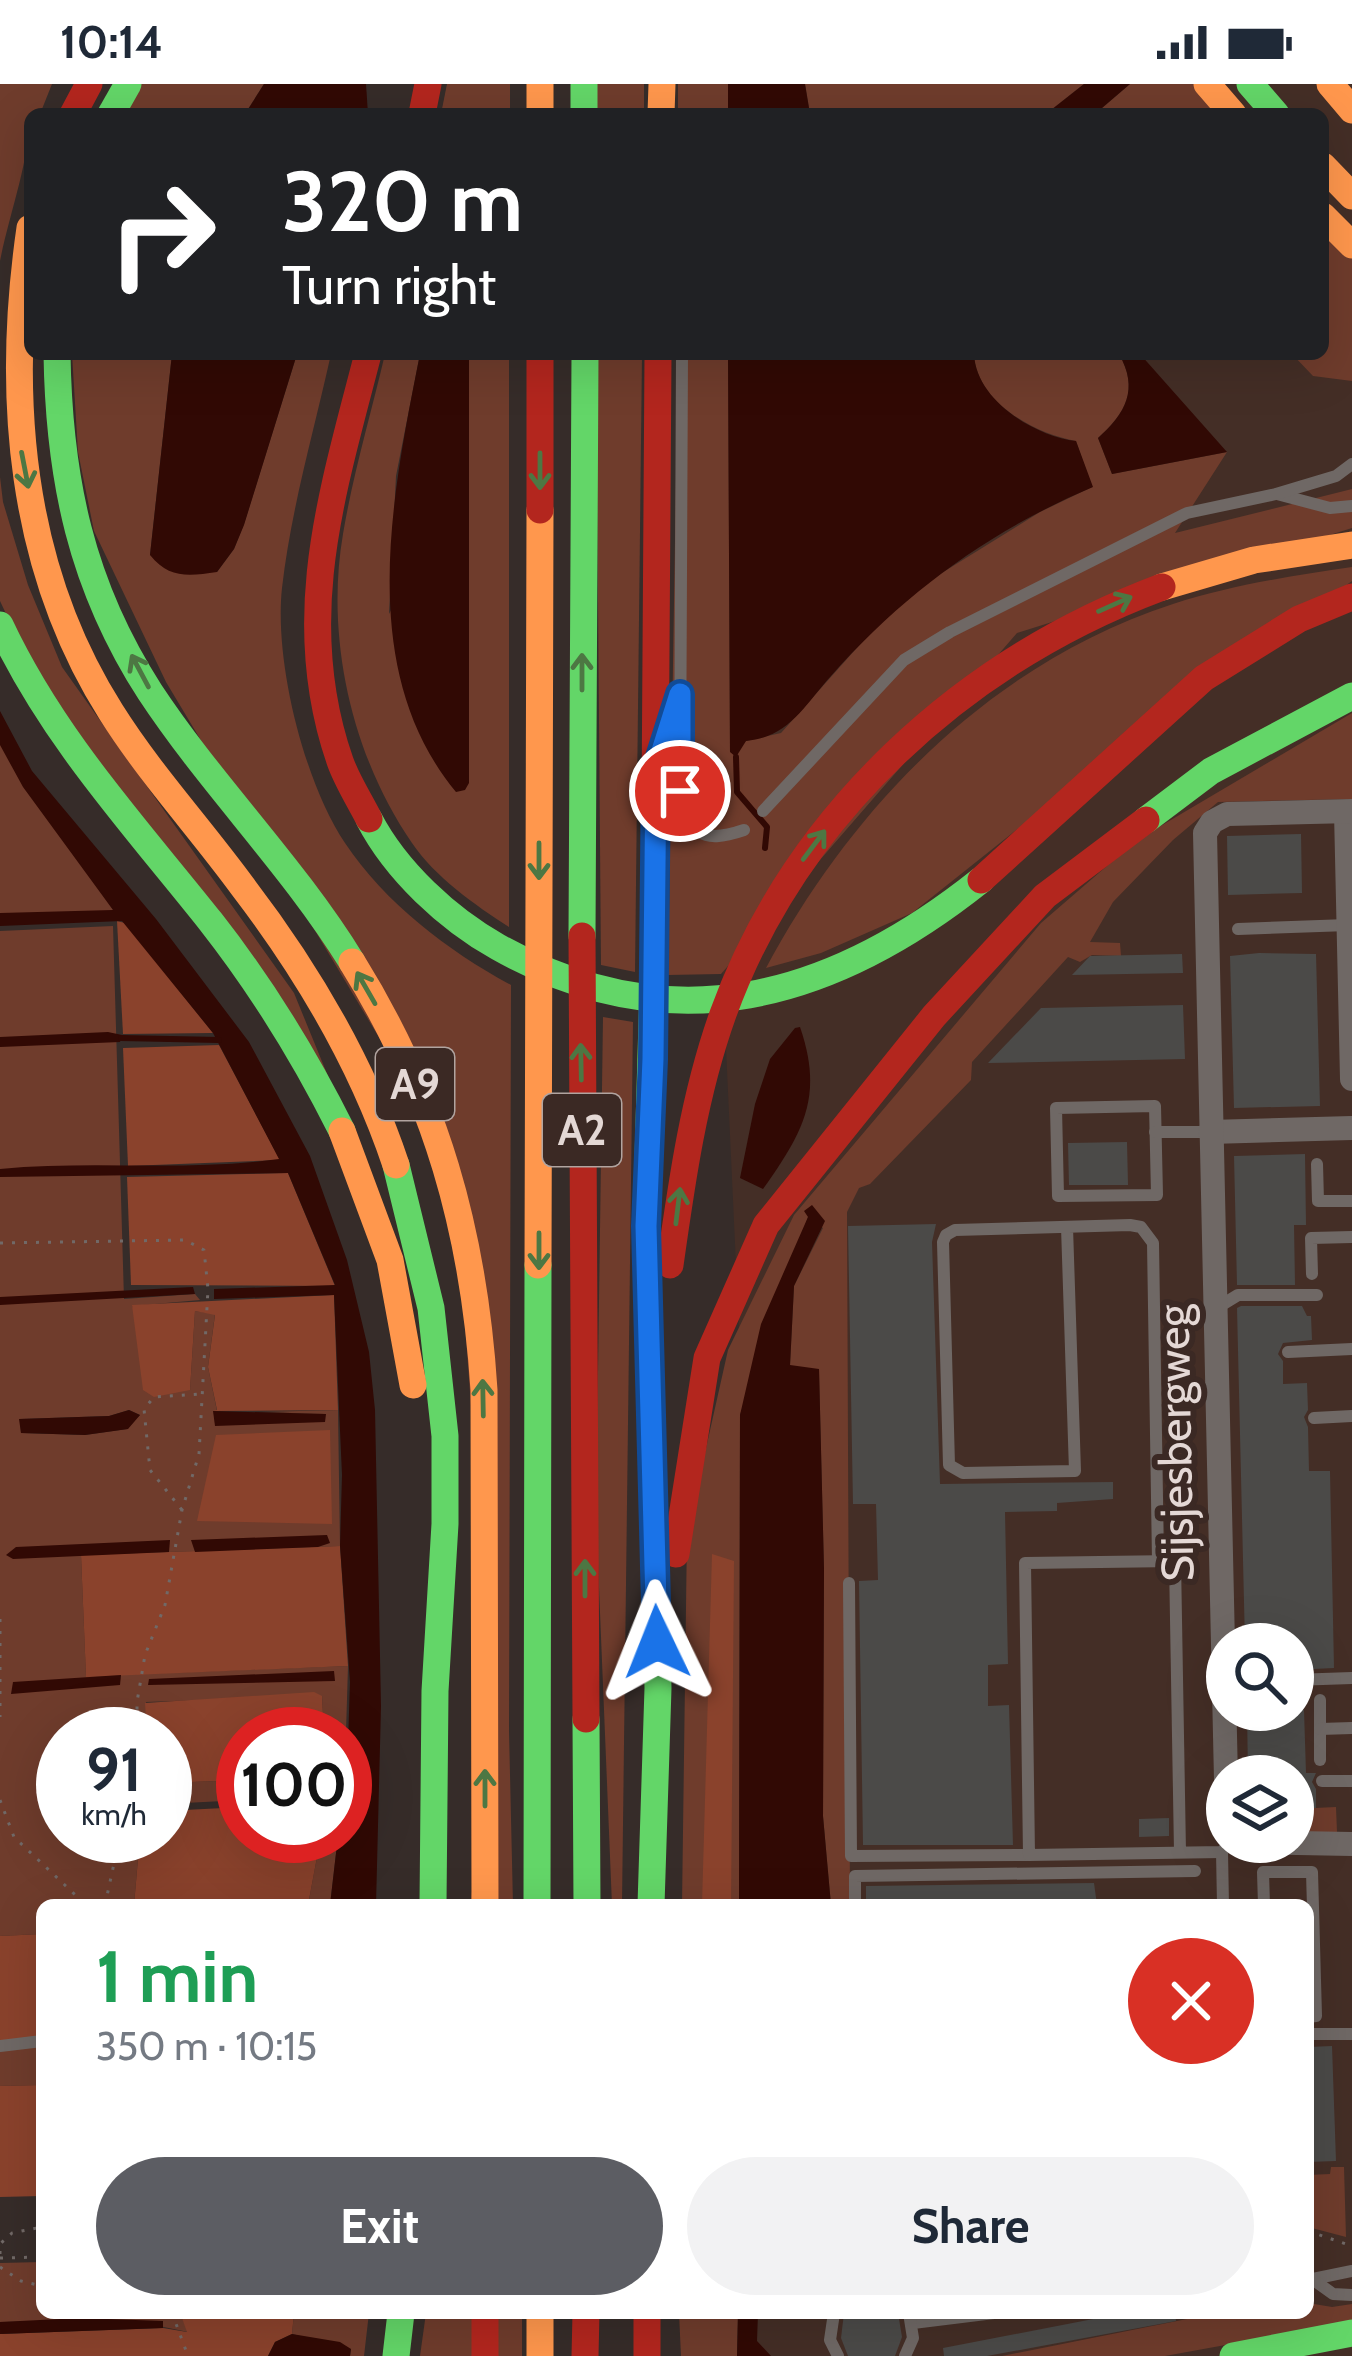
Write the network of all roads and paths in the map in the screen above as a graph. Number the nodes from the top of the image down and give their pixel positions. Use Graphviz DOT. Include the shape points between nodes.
graph roads {
  1 [pos="1208,84"];
  2 [pos="1250,84"];
  3 [pos="1330,84"];
  4 [pos="1228,108"];
  5 [pos="1271,108"];
  6 [pos="1352,110"];
  7 [pos="1329,171"];
  8 [pos="1352,196"];
  9 [pos="1329,222"];
  10 [pos="1352,245"];
  11 [pos="24,257"];
  12 [pos="57,360"];
  13 [pos="367,360"];
  14 [pos="540,360"];
  15 [pos="584,360"];
  16 [pos="658,360"];
  17 [pos="682,360"];
  18 [pos="1352,464"];
  19 [pos="1276,494"];
  20 [pos="1352,506"];
  21 [pos="1352,544"];
  22 [pos="1352,597"];
  23 [pos="0,625"];
  24 [pos="680,694"];
  25 [pos="1352,696"];
  26 [pos="656,770"];
  27 [pos="763,811"];
  28 [pos="1349,812"];
  29 [pos="745,830"];
  30 [pos="1348,925"];
  31 [pos="1238,928"];
  32 [pos="1351,1012"];
  33 [pos="1352,1079"];
  34 [pos="1352,1128"];
  35 [pos="1155,1132"];
  36 [pos="1210,1132"];
  37 [pos="1317,1165"];
  38 [pos="1352,1201"];
  39 [pos="1067,1227"];
  40 [pos="1352,1237"];
  41 [pos="0,1243"];
  42 [pos="1312,1274"];
  43 [pos="1317,1294"];
  44 [pos="1214,1310"];
  45 [pos="1352,1348"];
  46 [pos="1288,1352"];
  47 [pos="203,1394"];
  48 [pos="652,1405"];
  49 [pos="1352,1416"];
  50 [pos="1314,1418"];
  51 [pos="182,1510"];
  52 [pos="1158,1561"];
  53 [pos="849,1583"];
  54 [pos="0,1619"];
  55 [pos="436,1661"];
  56 [pos="1352,1678"];
  57 [pos="1314,1679"];
  58 [pos="658,1688"];
  59 [pos="1320,1700"];
  60 [pos="139,1707"];
  61 [pos="0,1718"];
  62 [pos="1352,1728"];
  63 [pos="1320,1729"];
  64 [pos="1225,1755"];
  65 [pos="1320,1760"];
  66 [pos="1322,1781"];
  67 [pos="1352,1781"];
  68 [pos="0,1800"];
  69 [pos="1314,1844"];
  70 [pos="1352,1844"];
  71 [pos="1206,1848"];
  72 [pos="1180,1852"];
  73 [pos="1029,1855"];
  74 [pos="114,1863"];
  75 [pos="1229,1863"];
  76 [pos="1195,1871"];
  77 [pos="80,1899"];
  78 [pos="106,1899"];
  79 [pos="434,1899"];
  80 [pos="485,1899"];
  81 [pos="537,1899"];
  82 [pos="587,1899"];
  83 [pos="651,1899"];
  84 [pos="855,1899"];
  85 [pos="1224,1899"];
  86 [pos="1264,1899"];
  87 [pos="1313,1899"];
  88 [pos="1314,1944"];
  89 [pos="1314,2017"];
  90 [pos="1352,2034"];
  91 [pos="1314,2035"];
  92 [pos="36,2043"];
  93 [pos="0,2046"];
  94 [pos="36,2228"];
  95 [pos="1314,2233"];
  96 [pos="1352,2246"];
  97 [pos="0,2256"];
  98 [pos="36,2257"];
  99 [pos="0,2267"];
  100 [pos="1352,2271"];
  101 [pos="1314,2280"];
  102 [pos="1314,2282"];
  103 [pos="36,2285"];
  104 [pos="1352,2295"];
  105 [pos="174,2319"];
  106 [pos="400,2319"];
  107 [pos="485,2319"];
  108 [pos="540,2319"];
  109 [pos="586,2319"];
  110 [pos="647,2319"];
  111 [pos="833,2319"];
  112 [pos="911,2319"];
  113 [pos="1352,2333"];
  114 [pos="188,2356"];
  115 [pos="396,2356"];
  116 [pos="485,2356"];
  117 [pos="540,2356"];
  118 [pos="585,2356"];
  119 [pos="647,2356"];
  120 [pos="838,2356"];
  121 [pos="905,2356"];
  122 [pos="1233,2356"];
  1 -- 4 [label="highway"];
  2 -- 5 [label="highway"];
  3 -- 6 [label="highway"];
  7 -- 8 [label="highway"];
  9 -- 10 [label="highway"];
  11 -- 55 [label="highway, A9, one-way" via="18,432 67,632 119,724 260,909 337,1028 387,1138 418,1235 445,1435"];
  80 -- 12 [label="highway, A9, one-way" via="484,1390 479,1308 456,1198 425,1103 337,937 149,689 110,613 67,488"];
  13 -- 22 [label="highway" via="319,561 314,635 321,695 354,801 436,904 506,955 612,994 754,996 880,948 962,897 1224,661 1290,621"];
  14 -- 81 [label="highway, A2, one-way"];
  82 -- 15 [label="highway, A2, one-way"];
  16 -- 26 [label="highway, A2"];
  17 -- 24 [label="lane"];
  18 -- 19 [label="lane"];
  19 -- 20 [label="lane"];
  19 -- 27 [label="lane" via="1186,513 904,659"];
  48 -- 21 [label="highway, one-way" via="684,1163 709,1058 752,946 829,825 933,716 1069,626 1205,572"];
  23 -- 55 [label="highway" via="97,788 258,984 340,1124 370,1199 410,1355"];
  24 -- 26 [label="lane"];
  24 -- 29 [label="lane" via="687,822 710,836"];
  25 -- 58 [label="highway" via="1211,771 1045,896 934,1016 766,1225 707,1358"];
  26 -- 48 [label="highway, A2" via="646,1226"];
  28 -- 30 [label="street"];
  28 -- 36 [label="street, Sijsjesbergweg" via="1227,814 1212,822 1204,842"];
  30 -- 31 [label="lane"];
  30 -- 32 [label="street"];
  32 -- 33 [label="street"];
  34 -- 36 [label="street"];
  35 -- 35 [label="lane" via="1155,1106 1056,1108 1058,1196 1157,1195"];
  35 -- 36 [label="lane"];
  36 -- 44 [label="street, Sijsjesbergweg"];
  37 -- 38 [label="lane" via="1318,1201"];
  39 -- 39 [label="lane" via="1075,1472 957,1472 947,1459 943,1242 950,1232"];
  39 -- 52 [label="lane" via="1136,1226 1151,1238"];
  40 -- 42 [label="lane" via="1311,1238"];
  41 -- 47 [label="path" via="185,1240 204,1250"];
  43 -- 44 [label="lane" via="1238,1295"];
  44 -- 64 [label="street, Sijsjesbergweg"];
  45 -- 46 [label="lane"];
  47 -- 51 [label="path" via="199,1454"];
  47 -- 51 [label="path" via="154,1397 144,1409 150,1470"];
  48 -- 58 [label="highway"];
  49 -- 50 [label="lane"];
  51 -- 60 [label="path"];
  52 -- 72 [label="lane" via="1175,1561"];
  52 -- 73 [label="lane" via="1024,1563"];
  53 -- 73 [label="lane" via="851,1856"];
  54 -- 61 [label="path"];
  55 -- 79 [label="highway, A9"];
  56 -- 57 [label="lane"];
  58 -- 83 [label="highway"];
  59 -- 63 [label="lane"];
  62 -- 63 [label="lane"];
  63 -- 65 [label="lane"];
  66 -- 67 [label="lane"];
  68 -- 77 [label="path" via="14,1837"];
  69 -- 70 [label="street"];
  71 -- 72 [label="lane"];
  72 -- 73 [label="lane"];
  74 -- 78 [label="path"];
  75 -- 85 [label="lane"];
  76 -- 84 [label="lane" via="855,1876"];
  86 -- 87 [label="lane" via="1263,1873 1312,1871"];
  88 -- 89 [label="lane"];
  90 -- 91 [label="lane"];
  92 -- 93 [label="lane"];
  94 -- 97 [label="path" via="12,2234"];
  95 -- 96 [label="path"];
  97 -- 98 [label="path"];
  99 -- 103 [label="path"];
  100 -- 101 [label="lane"];
  102 -- 104 [label="lane"];
  105 -- 114 [label="path"];
  106 -- 115 [label="highway"];
  107 -- 116 [label="highway"];
  108 -- 117 [label="highway"];
  109 -- 118 [label="highway"];
  110 -- 119 [label="highway"];
  111 -- 120 [label="lane"];
  112 -- 121 [label="lane"];
  113 -- 122 [label="highway"];
}
